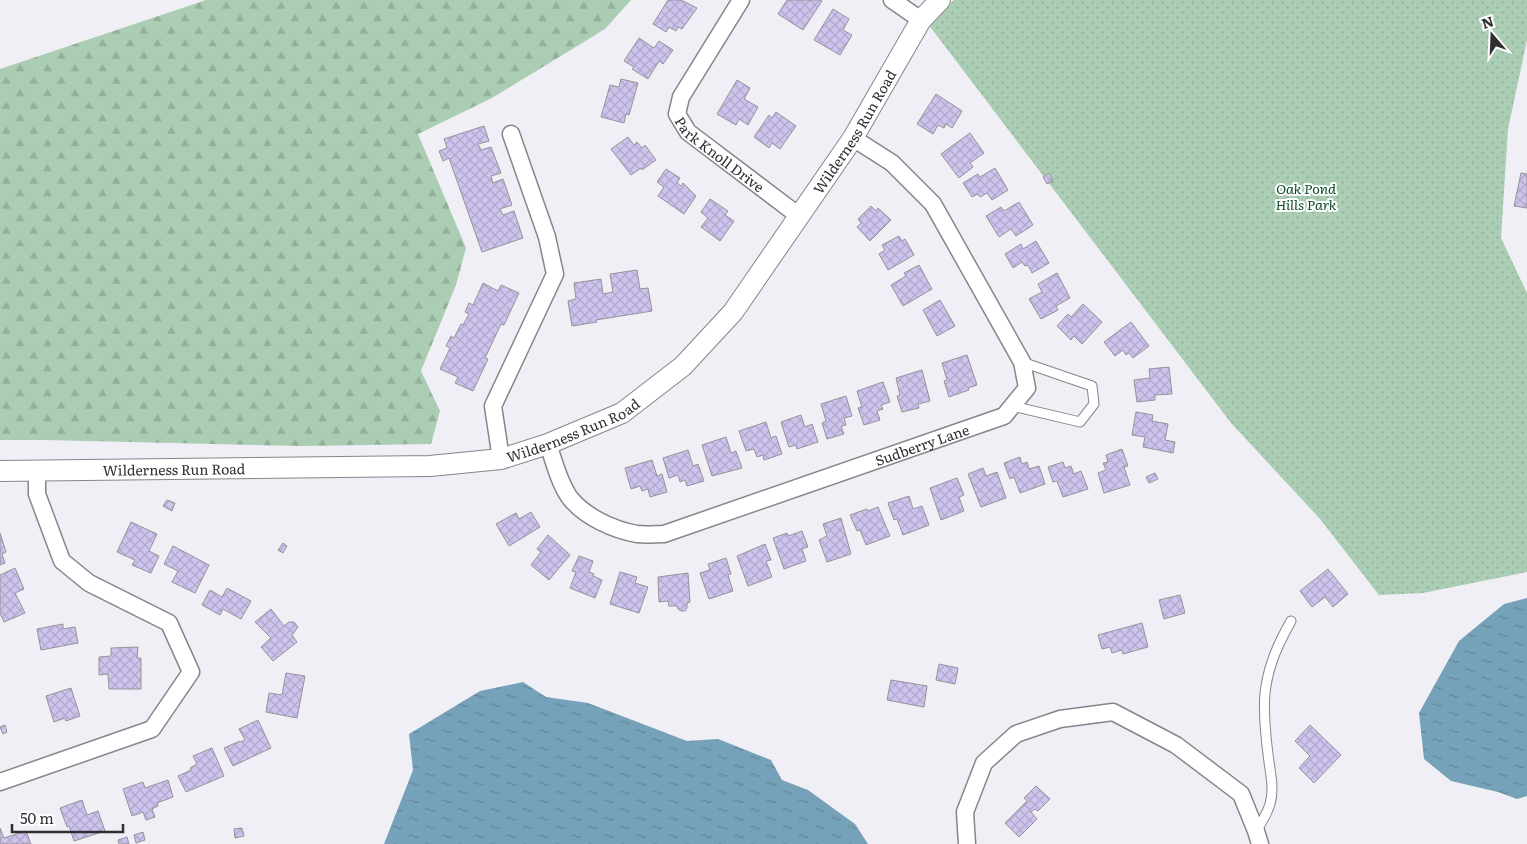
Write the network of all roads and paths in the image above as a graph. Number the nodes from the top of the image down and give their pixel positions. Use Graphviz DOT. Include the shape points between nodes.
graph roads {
  1 [pos="741,0"];
  2 [pos="892,0"];
  3 [pos="940,0"];
  4 [pos="921,20"];
  5 [pos="511,134"];
  6 [pos="853,138"];
  7 [pos="799,216"];
  8 [pos="1022,362"];
  9 [pos="1012,406"];
  10 [pos="548,444"];
  11 [pos="501,459"];
  12 [pos="37,470"];
  13 [pos="0,471"];
  14 [pos="1291,621"];
  15 [pos="0,782"];
  16 [pos="1258,838"];
  17 [pos="966,844"];
  1 -- 7 [label="street, Park Knoll Drive" via="681,97 677,114 688,132"];
  2 -- 4 [label="street"];
  3 -- 4 [label="street, Wilderness Run Road"];
  4 -- 6 [label="street, Wilderness Run Road"];
  5 -- 11 [label="street" via="547,237 555,274 493,406"];
  6 -- 7 [label="street, Wilderness Run Road"];
  6 -- 8 [label="street, Sudberry Lane" via="892,163 933,204"];
  7 -- 10 [label="street, Wilderness Run Road" via="733,312 683,366 622,413"];
  8 -- 9 [label="street, Sudberry Lane" via="1027,388"];
  8 -- 9 [label="lane" via="1092,386 1094,404 1080,422"];
  9 -- 10 [label="street, Sudberry Lane" via="1004,416 664,534 624,530 580,509 569,497"];
  10 -- 11 [label="street, Wilderness Run Road"];
  11 -- 12 [label="street, Wilderness Run Road" via="430,466"];
  12 -- 13 [label="street, Wilderness Run Road"];
  12 -- 15 [label="street" via="36,494 62,561 89,584 169,623 191,672 152,729"];
  14 -- 16 [label="lane" via="1277,646 1265,694 1272,784 1271,802"];
  16 -- 17 [label="street" via="1241,794 1176,745 1113,712 1060,719 1016,734 984,762 964,812"];
}
